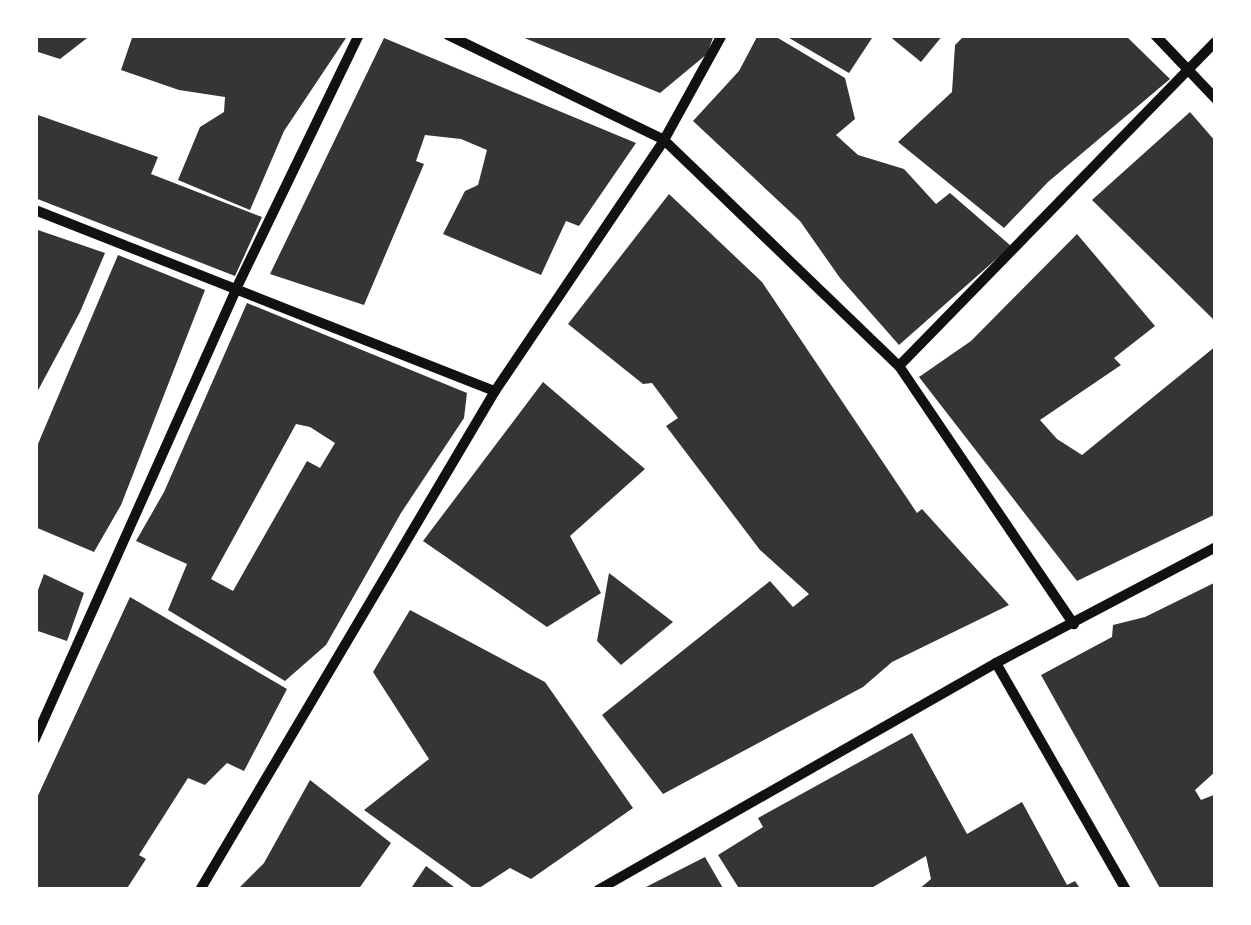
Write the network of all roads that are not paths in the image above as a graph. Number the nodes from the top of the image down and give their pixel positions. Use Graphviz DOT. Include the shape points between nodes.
graph roads {
  1 [pos="359,35"];
  2 [pos="448,35"];
  3 [pos="722,35"];
  4 [pos="1156,35"];
  5 [pos="1216,41"];
  6 [pos="1191,69"];
  7 [pos="1216,99"];
  8 [pos="664,140"];
  9 [pos="35,210"];
  10 [pos="236,289"];
  11 [pos="899,366"];
  12 [pos="494,391"];
  13 [pos="1216,547"];
  14 [pos="1074,624"];
  15 [pos="996,664"];
  16 [pos="35,739"];
  17 [pos="200,890"];
  18 [pos="598,890"];
  19 [pos="1126,890"];
  1 -- 10 [label="street"];
  2 -- 8 [label="street"];
  3 -- 8 [label="street"];
  4 -- 6 [label="street"];
  5 -- 6 [label="street"];
  6 -- 7 [label="street"];
  6 -- 11 [label="street"];
  8 -- 11 [label="street"];
  8 -- 12 [label="street"];
  9 -- 10 [label="street"];
  10 -- 12 [label="street"];
  10 -- 16 [label="street"];
  11 -- 14 [label="street"];
  12 -- 17 [label="street"];
  13 -- 14 [label="street"];
  14 -- 15 [label="street"];
  15 -- 18 [label="street"];
  15 -- 19 [label="street"];
}
